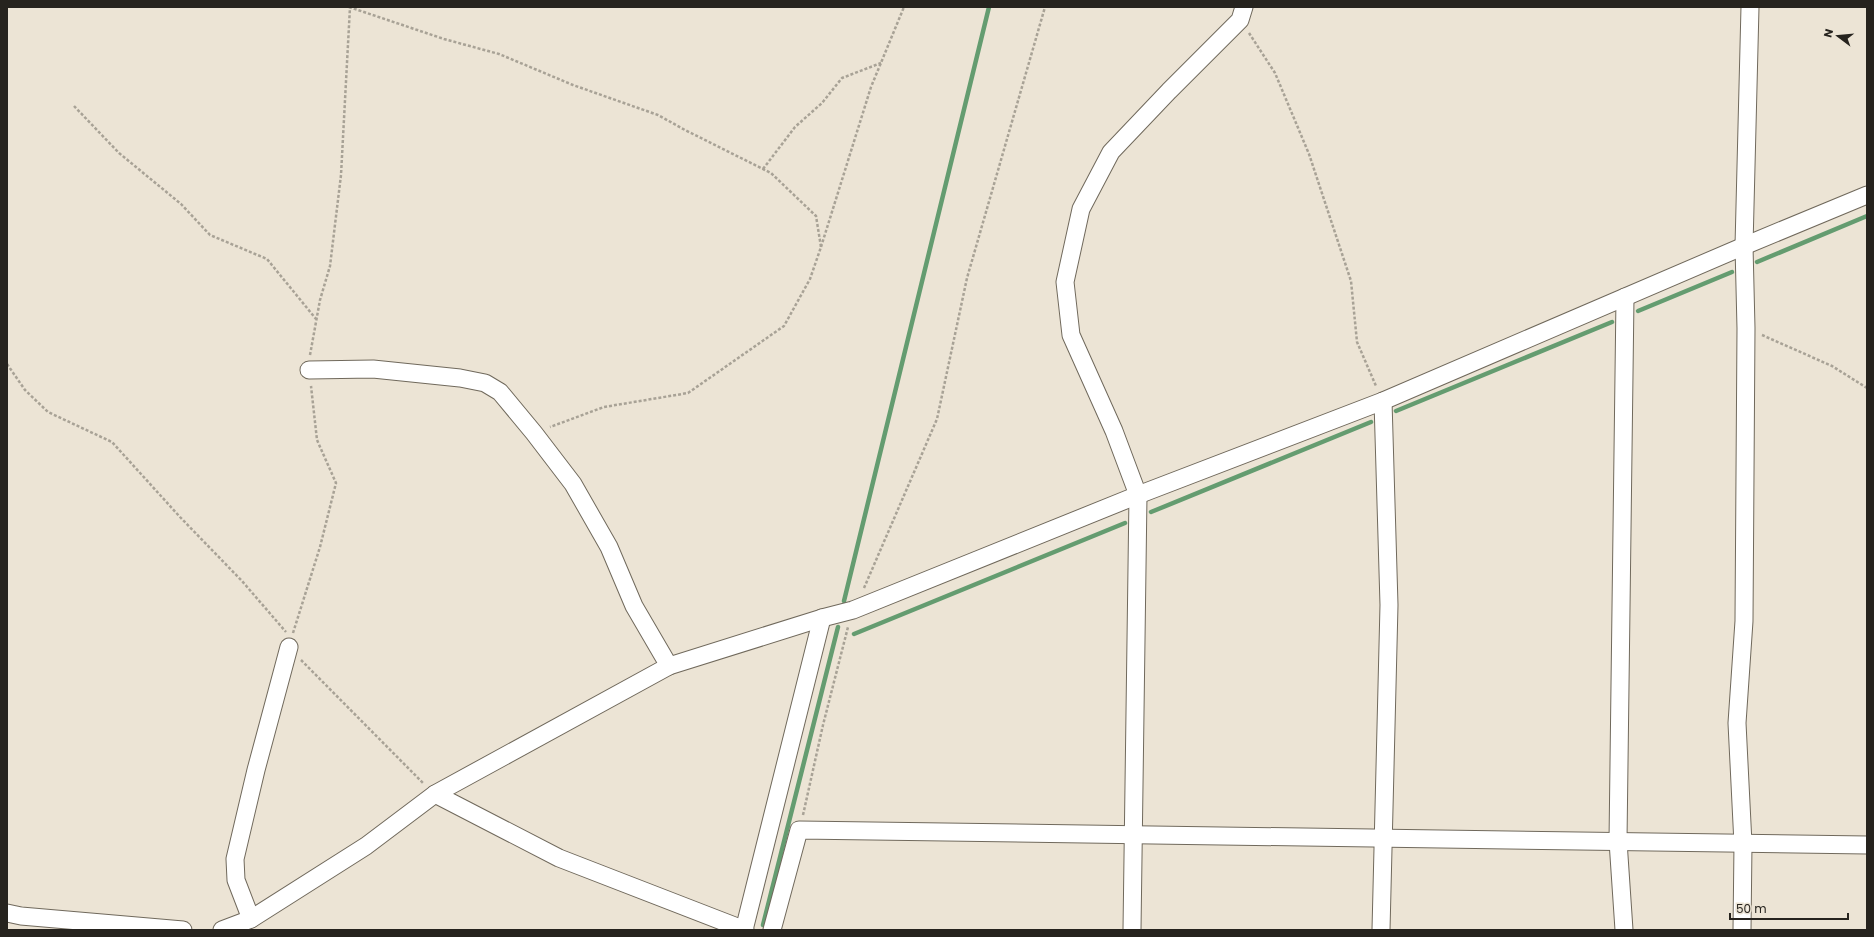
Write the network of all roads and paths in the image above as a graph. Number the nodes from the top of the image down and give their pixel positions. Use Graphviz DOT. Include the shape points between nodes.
graph roads {
  1 [pos="349,7"];
  2 [pos="904,7"];
  3 [pos="1044,7"];
  4 [pos="1750,7"];
  5 [pos="1242,14"];
  6 [pos="881,63"];
  7 [pos="74,106"];
  8 [pos="763,169"];
  9 [pos="1867,195"];
  10 [pos="1744,246"];
  11 [pos="821,247"];
  12 [pos="1625,297"];
  13 [pos="316,319"];
  14 [pos="1746,328"];
  15 [pos="7,364"];
  16 [pos="309,370"];
  17 [pos="1867,388"];
  18 [pos="1383,401"];
  19 [pos="534,433"];
  20 [pos="1138,494"];
  21 [pos="853,610"];
  22 [pos="822,618"];
  23 [pos="848,630"];
  24 [pos="289,647"];
  25 [pos="669,666"];
  26 [pos="435,794"];
  27 [pos="799,830"];
  28 [pos="1132,834"];
  29 [pos="1383,838"];
  30 [pos="1618,841"];
  31 [pos="1743,844"];
  32 [pos="1867,845"];
  33 [pos="7,913"];
  34 [pos="251,919"];
  35 [pos="183,930"];
  36 [pos="222,930"];
  37 [pos="744,930"];
  38 [pos="772,930"];
  39 [pos="1132,930"];
  40 [pos="1380,930"];
  41 [pos="1624,930"];
  42 [pos="1742,930"];
  1 -- 8 [label="path" via="444,39 499,54 573,85 658,115"];
  1 -- 13 [label="path" via="342,175 330,266"];
  2 -- 6 [label="path"];
  3 -- 21 [label="path" via="967,278 936,419 870,576"];
  4 -- 10 [label="street"];
  5 -- 18 [label="path" via="1275,73 1309,154 1351,280 1357,342"];
  5 -- 20 [label="street" via="1111,152 1081,209 1065,282 1070,335 1114,431"];
  6 -- 8 [label="path" via="842,78 822,103 795,127"];
  6 -- 11 [label="path" via="850,150"];
  7 -- 13 [label="path" via="119,153 181,204 210,235 267,258"];
  8 -- 11 [label="path" via="771,173 816,216"];
  9 -- 10 [label="street"];
  10 -- 12 [label="street"];
  10 -- 14 [label="street"];
  11 -- 19 [label="path" via="810,279 784,326 688,393 604,407"];
  12 -- 18 [label="street"];
  12 -- 30 [label="street"];
  13 -- 16 [label="path"];
  14 -- 17 [label="path" via="1832,366"];
  14 -- 31 [label="street" via="1744,621 1737,723"];
  15 -- 16 [label="path" via="26,390 48,412 112,442 242,581 291,638 320,547 336,483 317,440"];
  16 -- 19 [label="street" via="374,369 485,383 500,392"];
  18 -- 20 [label="street"];
  18 -- 29 [label="street" via="1389,605"];
  19 -- 25 [label="street" via="573,484 609,547 634,606"];
  20 -- 21 [label="street"];
  20 -- 28 [label="street"];
  21 -- 22 [label="street"];
  22 -- 25 [label="street"];
  22 -- 37 [label="street"];
  23 -- 27 [label="path" via="822,725"];
  24 -- 26 [label="path"];
  24 -- 34 [label="street" via="235,859 236,880"];
  25 -- 26 [label="street"];
  26 -- 34 [label="street" via="366,846"];
  26 -- 37 [label="street" via="559,858"];
  27 -- 28 [label="street"];
  27 -- 38 [label="street"];
  28 -- 29 [label="street"];
  28 -- 39 [label="street"];
  29 -- 30 [label="street"];
  29 -- 40 [label="street"];
  30 -- 31 [label="street"];
  30 -- 41 [label="street"];
  31 -- 32 [label="street"];
  31 -- 42 [label="street"];
  33 -- 35 [label="street"];
  34 -- 36 [label="street"];
}
